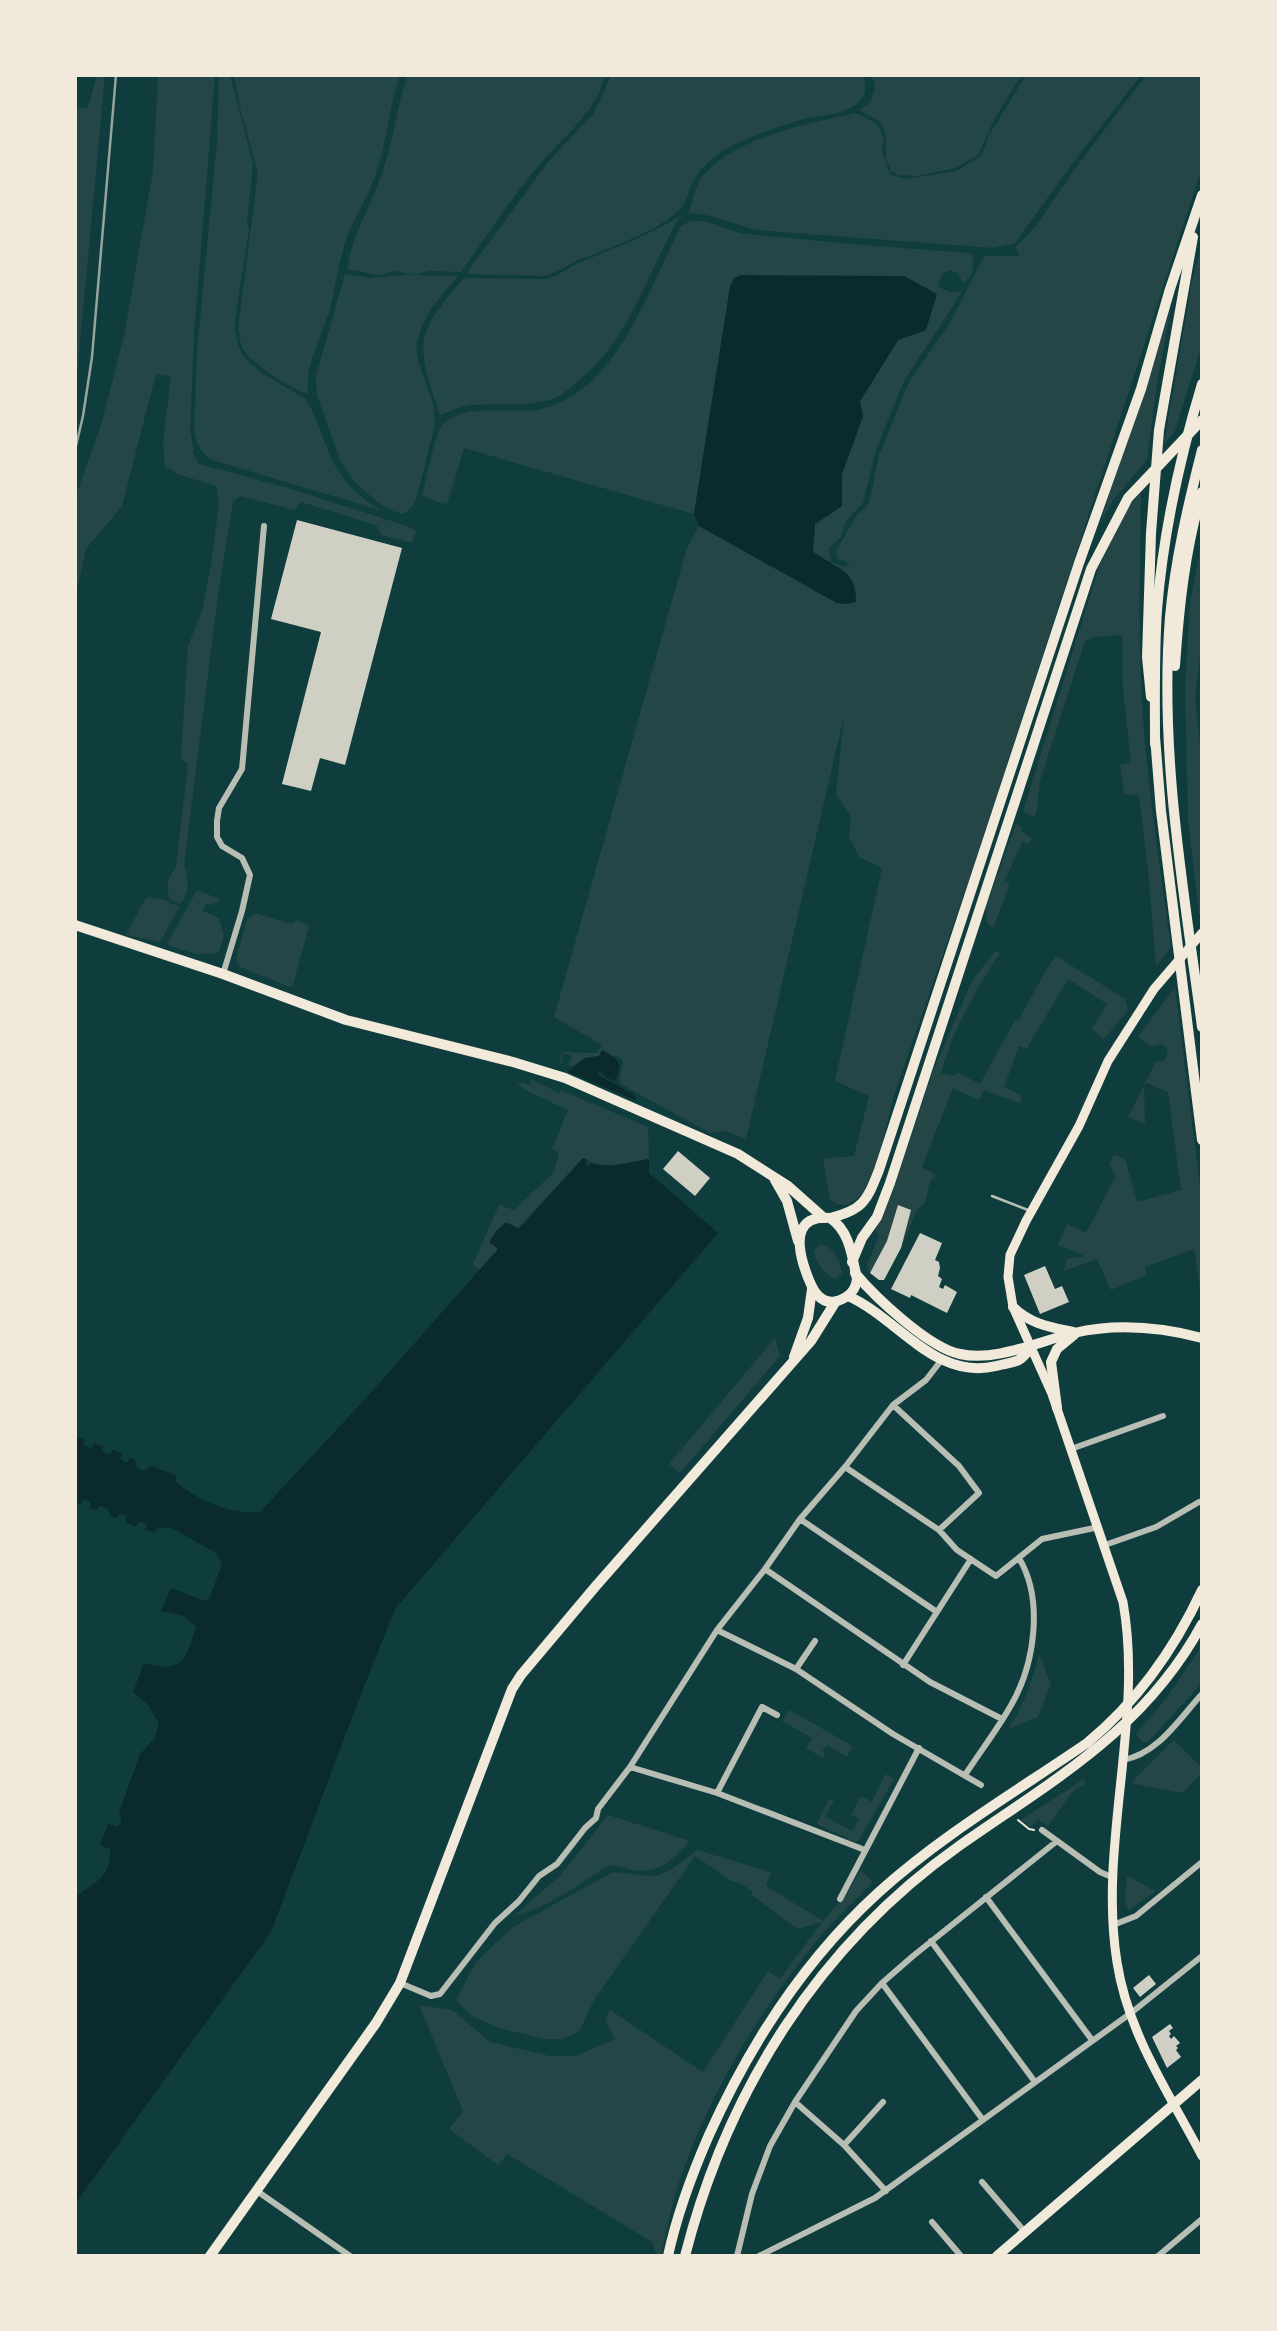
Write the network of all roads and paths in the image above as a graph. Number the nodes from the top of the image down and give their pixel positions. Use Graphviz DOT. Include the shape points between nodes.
graph roads {
  1 [pos="1201,197"];
  2 [pos="1202,384"];
  3 [pos="1202,420"];
  4 [pos="1202,450"];
  5 [pos="1202,492"];
  6 [pos="264,526"];
  7 [pos="1155,744"];
  8 [pos="1170,760"];
  9 [pos="75,925"];
  10 [pos="1202,933"];
  11 [pos="223,974"];
  12 [pos="1202,1027"];
  13 [pos="1202,1140"];
  14 [pos="773,1176"];
  15 [pos="992,1196"];
  16 [pos="1032,1211"];
  17 [pos="827,1218"];
  18 [pos="798,1241"];
  19 [pos="854,1267"];
  20 [pos="812,1289"];
  21 [pos="848,1296"];
  22 [pos="836,1301"];
  23 [pos="1013,1307"];
  24 [pos="1077,1332"];
  25 [pos="1202,1338"];
  26 [pos="1032,1346"];
  27 [pos="947,1350"];
  28 [pos="942,1361"];
  29 [pos="791,1363"];
  30 [pos="893,1405"];
  31 [pos="1057,1408"];
  32 [pos="1163,1416"];
  33 [pos="1070,1449"];
  34 [pos="845,1467"];
  35 [pos="1199,1502"];
  36 [pos="800,1519"];
  37 [pos="1098,1527"];
  38 [pos="939,1530"];
  39 [pos="1105,1545"];
  40 [pos="1019,1558"];
  41 [pos="971,1559"];
  42 [pos="765,1569"];
  43 [pos="1202,1590"];
  44 [pos="937,1612"];
  45 [pos="1202,1624"];
  46 [pos="717,1630"];
  47 [pos="815,1641"];
  48 [pos="903,1665"];
  49 [pos="796,1669"];
  50 [pos="1202,1694"];
  51 [pos="777,1715"];
  52 [pos="1002,1719"];
  53 [pos="919,1748"];
  54 [pos="1123,1760"];
  55 [pos="630,1767"];
  56 [pos="965,1775"];
  57 [pos="981,1784"];
  58 [pos="717,1793"];
  59 [pos="1019,1821"];
  60 [pos="1042,1830"];
  61 [pos="1058,1841"];
  62 [pos="865,1850"];
  63 [pos="1202,1863"];
  64 [pos="1114,1878"];
  65 [pos="986,1897"];
  66 [pos="839,1899"];
  67 [pos="1113,1925"];
  68 [pos="931,1941"];
  69 [pos="1202,1956"];
  70 [pos="400,1983"];
  71 [pos="882,1983"];
  72 [pos="1131,2013"];
  73 [pos="1091,2040"];
  74 [pos="1202,2080"];
  75 [pos="1035,2082"];
  76 [pos="795,2102"];
  77 [pos="883,2102"];
  78 [pos="1173,2106"];
  79 [pos="983,2120"];
  80 [pos="844,2145"];
  81 [pos="1202,2156"];
  82 [pos="982,2182"];
  83 [pos="886,2191"];
  84 [pos="257,2192"];
  85 [pos="1202,2219"];
  86 [pos="932,2222"];
  87 [pos="1025,2232"];
  88 [pos="211,2256"];
  89 [pos="350,2256"];
  90 [pos="668,2256"];
  91 [pos="685,2256"];
  92 [pos="737,2256"];
  93 [pos="759,2256"];
  94 [pos="961,2256"];
  95 [pos="998,2256"];
  96 [pos="1157,2256"];
  1 -- 7 [label="highway" via="1159,430 1147,657"];
  1 -- 17 [label="highway" via="879,1170 862,1205"];
  2 -- 7 [label="highway" via="1177,477 1157,608"];
  3 -- 19 [label="highway" via="1128,498 1091,569 891,1183 862,1238"];
  4 -- 8 [label="highway" via="1179,551 1170,617"];
  5 -- 8 [label="highway" via="1185,560"];
  6 -- 11 [label="street" via="242,769 219,808 217,821 222,846 242,858 250,875"];
  7 -- 13 [label="highway"];
  8 -- 12 [label="highway"];
  9 -- 11 [label="main road"];
  10 -- 16 [label="main road" via="1154,989 1108,1061 1079,1126"];
  11 -- 14 [label="main road" via="346,1020 565,1078 738,1154"];
  14 -- 17 [label="main road"];
  14 -- 18 [label="main road" via="787,1201"];
  15 -- 16 [label="lane"];
  16 -- 23 [label="main road" via="1010,1255"];
  17 -- 18 [label="highway" via="807,1224"];
  17 -- 19 [label="highway" via="846,1233"];
  18 -- 20 [label="highway"];
  19 -- 21 [label="highway" via="856,1287"];
  19 -- 27 [label="main road" via="867,1287"];
  20 -- 22 [label="highway" via="823,1300"];
  20 -- 29 [label="highway" via="808,1318"];
  21 -- 22 [label="highway"];
  21 -- 28 [label="main road" via="867,1304"];
  22 -- 29 [label="highway"];
  23 -- 24 [label="main road" via="1039,1325"];
  23 -- 26 [label="main road"];
  24 -- 25 [label="main road" via="1128,1326"];
  24 -- 26 [label="main road"];
  24 -- 31 [label="main road" via="1057,1349 1051,1362"];
  26 -- 27 [label="main road" via="974,1357"];
  26 -- 28 [label="main road" via="1023,1359 989,1368"];
  26 -- 31 [label="main road"];
  27 -- 28 [label="street"];
  28 -- 30 [label="street"];
  29 -- 70 [label="highway" via="512,1689"];
  30 -- 34 [label="street"];
  30 -- 38 [label="street" via="959,1466 979,1493"];
  31 -- 33 [label="main road"];
  32 -- 33 [label="street"];
  33 -- 37 [label="main road"];
  34 -- 36 [label="street"];
  34 -- 38 [label="street"];
  35 -- 39 [label="street" via="1156,1527"];
  36 -- 42 [label="street"];
  36 -- 44 [label="street"];
  37 -- 39 [label="main road"];
  37 -- 40 [label="street" via="1042,1539"];
  38 -- 41 [label="street"];
  39 -- 54 [label="main road" via="1128,1628"];
  40 -- 41 [label="street" via="996,1576"];
  40 -- 52 [label="street" via="1032,1591 1031,1647 1012,1706"];
  41 -- 44 [label="street"];
  42 -- 46 [label="street"];
  42 -- 48 [label="street"];
  43 -- 90 [label="highway" via="1160,1666 1106,1727 898,1876 853,1918 785,1997 723,2103 691,2177"];
  44 -- 48 [label="street"];
  45 -- 91 [label="highway" via="1166,1681 1135,1716 1054,1781 901,1891 828,1968 749,2085 703,2192"];
  46 -- 49 [label="street"];
  46 -- 55 [label="street"];
  47 -- 49 [label="street"];
  48 -- 52 [label="street"];
  49 -- 53 [label="street"];
  50 -- 54 [label="street" via="1152,1749"];
  51 -- 58 [label="street" via="762,1707"];
  52 -- 56 [label="street"];
  53 -- 56 [label="street"];
  53 -- 62 [label="street"];
  54 -- 64 [label="main road"];
  55 -- 58 [label="street"];
  55 -- 70 [label="street" via="598,1808 596,1818 557,1864 539,1876 495,1923 440,1994 431,1996"];
  56 -- 57 [label="street"];
  58 -- 62 [label="street"];
  59 -- 60 [label="path"];
  60 -- 61 [label="street"];
  61 -- 64 [label="street"];
  61 -- 65 [label="street"];
  62 -- 66 [label="street"];
  63 -- 67 [label="street" via="1136,1916"];
  64 -- 67 [label="main road"];
  65 -- 68 [label="street"];
  65 -- 73 [label="street"];
  67 -- 72 [label="main road" via="1117,1964"];
  68 -- 71 [label="street"];
  68 -- 75 [label="street"];
  69 -- 72 [label="street"];
  70 -- 84 [label="highway"];
  71 -- 76 [label="street" via="856,2011"];
  71 -- 79 [label="street"];
  72 -- 73 [label="street"];
  72 -- 78 [label="main road"];
  73 -- 75 [label="street"];
  74 -- 78 [label="main road"];
  75 -- 79 [label="street"];
  76 -- 80 [label="street"];
  76 -- 92 [label="street" via="770,2146"];
  77 -- 80 [label="street"];
  78 -- 81 [label="main road"];
  78 -- 87 [label="main road"];
  79 -- 83 [label="street"];
  80 -- 83 [label="street"];
  82 -- 87 [label="street"];
  83 -- 93 [label="street"];
  84 -- 88 [label="highway"];
  84 -- 89 [label="street"];
  85 -- 96 [label="street"];
  86 -- 94 [label="street"];
  87 -- 95 [label="main road"];
}
